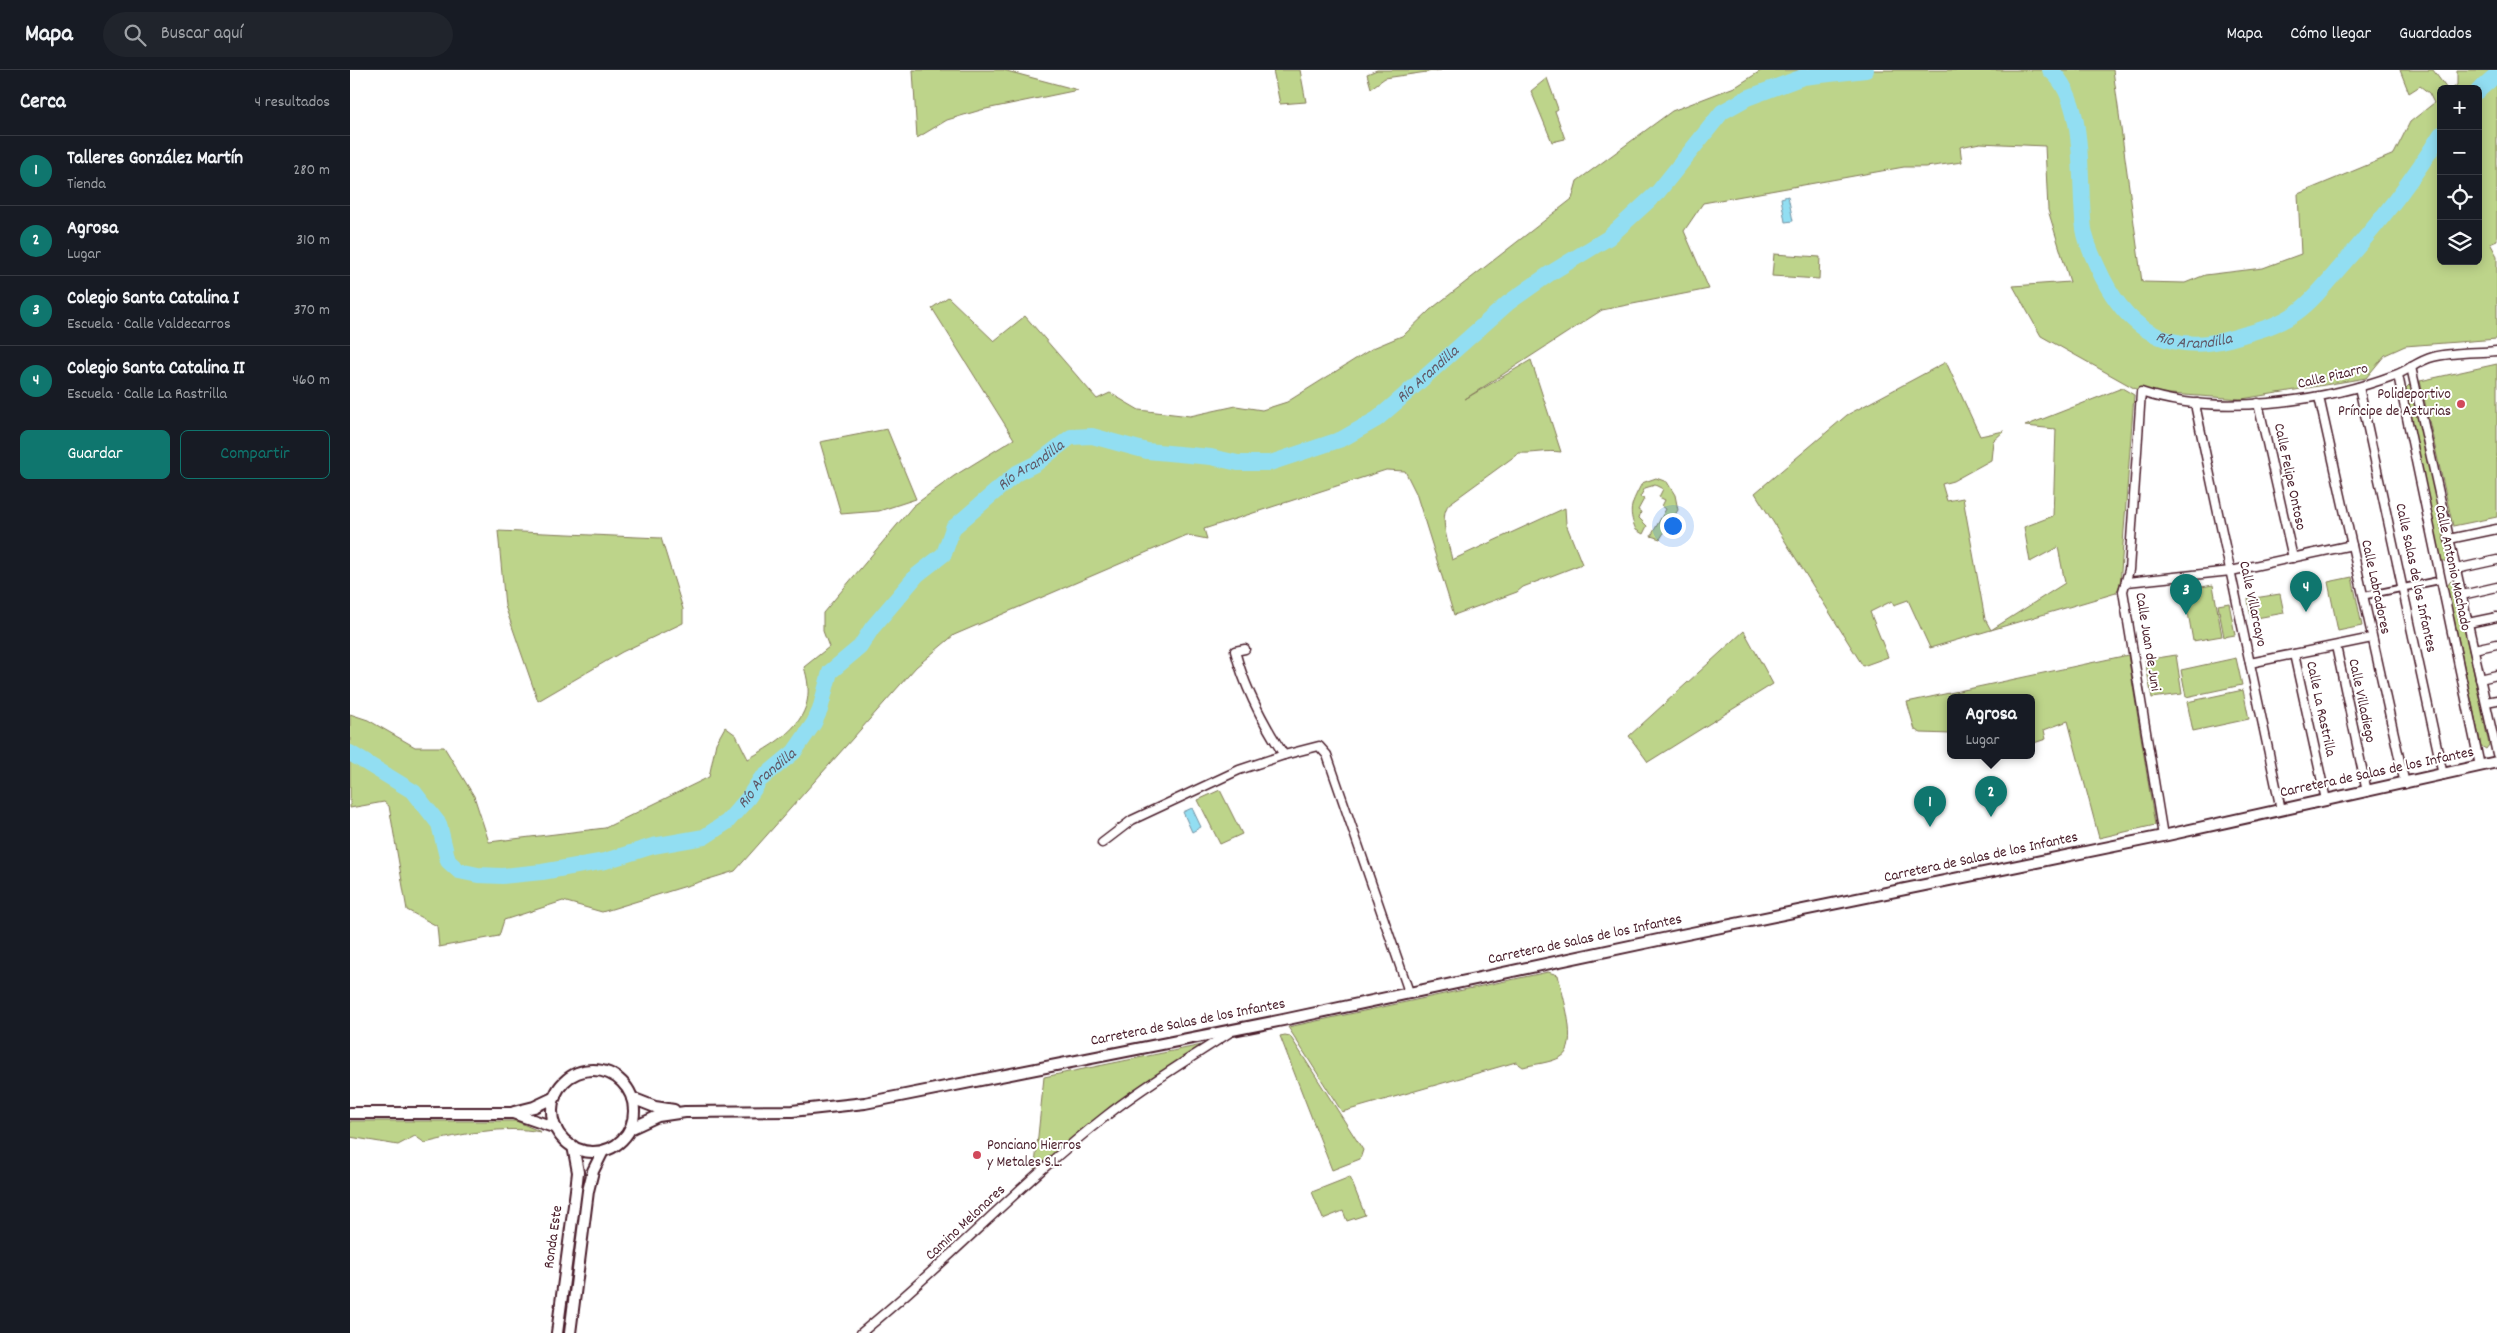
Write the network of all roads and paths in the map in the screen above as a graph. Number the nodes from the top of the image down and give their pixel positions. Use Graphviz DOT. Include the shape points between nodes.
graph roads {
  1 [pos="2497,351"];
  2 [pos="2411,367"];
  3 [pos="2398,375"];
  4 [pos="2359,387"];
  5 [pos="2142,392"];
  6 [pos="2319,397"];
  7 [pos="2197,403"];
  8 [pos="2258,403"];
  9 [pos="2497,529"];
  10 [pos="2449,539"];
  11 [pos="2352,545"];
  12 [pos="2292,558"];
  13 [pos="2497,560"];
  14 [pos="2231,571"];
  15 [pos="2457,572"];
  16 [pos="2441,580"];
  17 [pos="2127,582"];
  18 [pos="2497,587"];
  19 [pos="2403,588"];
  20 [pos="2462,595"];
  21 [pos="2363,596"];
  22 [pos="2497,617"];
  23 [pos="2468,623"];
  24 [pos="2372,638"];
  25 [pos="2497,644"];
  26 [pos="2336,646"];
  27 [pos="1245,649"];
  28 [pos="2474,649"];
  29 [pos="2294,654"];
  30 [pos="2250,663"];
  31 [pos="2497,675"];
  32 [pos="2480,679"];
  33 [pos="2497,700"];
  34 [pos="2486,702"];
  35 [pos="2494,728"];
  36 [pos="2497,754"];
  37 [pos="1284,755"];
  38 [pos="2497,762"];
  39 [pos="2483,766"];
  40 [pos="2443,775"];
  41 [pos="2405,784"];
  42 [pos="2367,792"];
  43 [pos="2326,800"];
  44 [pos="2281,810"];
  45 [pos="2163,836"];
  46 [pos="1102,844"];
  47 [pos="1409,992"];
  48 [pos="1235,1028"];
  49 [pos="555,1097"];
  50 [pos="632,1098"];
  51 [pos="685,1112"];
  52 [pos="350,1113"];
  53 [pos="513,1113"];
  54 [pos="556,1128"];
  55 [pos="630,1129"];
  56 [pos="573,1146"];
  57 [pos="603,1150"];
  58 [pos="557,1333"];
  59 [pos="570,1333"];
  60 [pos="862,1333"];
  1 -- 2 [label="street, Calle Pizarro" via="2435,356"];
  2 -- 3 [label="street, Calle Pizarro"];
  2 -- 10 [label="street, Calle Antonio Machado"];
  3 -- 4 [label="street, Calle Pizarro"];
  3 -- 16 [label="street, Calle Antonio Machado"];
  4 -- 6 [label="street, Calle Pizarro"];
  4 -- 19 [label="street, Calle Salas de los Infantes"];
  5 -- 7 [label="street, Calle Pizarro" via="2166,401"];
  5 -- 17 [label="street, Calle Juan de Juni"];
  6 -- 8 [label="street, Calle Pizarro"];
  6 -- 11 [label="street, Calle Labradores"];
  7 -- 8 [label="street, Calle Pizarro"];
  7 -- 14 [label="street, Calle Villarcayo"];
  8 -- 12 [label="street, Calle Felipe Ontoso"];
  9 -- 10 [label="street"];
  10 -- 15 [label="street, Calle Antonio Machado"];
  11 -- 12 [label="street"];
  11 -- 21 [label="street, Calle Labradores"];
  12 -- 14 [label="street"];
  13 -- 15 [label="street"];
  14 -- 17 [label="street"];
  14 -- 30 [label="street, Calle Villarcayo"];
  15 -- 16 [label="street"];
  15 -- 20 [label="street, Calle Antonio Machado"];
  16 -- 19 [label="street"];
  16 -- 39 [label="street, Calle Antonio Machado"];
  17 -- 45 [label="street, Calle Juan de Juni" via="2124,600"];
  18 -- 20 [label="street"];
  19 -- 21 [label="street"];
  19 -- 40 [label="street, Calle Salas de los Infantes"];
  20 -- 23 [label="street, Calle Antonio Machado"];
  21 -- 24 [label="street, Calle Labradores"];
  22 -- 23 [label="street"];
  23 -- 28 [label="street, Calle Antonio Machado"];
  24 -- 26 [label="street"];
  24 -- 41 [label="street, Calle Labradores"];
  25 -- 28 [label="street"];
  26 -- 29 [label="street"];
  26 -- 42 [label="street, Calle Villadiego"];
  27 -- 37 [label="street" via="1236,651 1241,673 1265,726"];
  28 -- 32 [label="street, Calle Antonio Machado"];
  29 -- 30 [label="street"];
  29 -- 43 [label="street, Calle La Rastrilla"];
  30 -- 44 [label="street, Calle Villarcayo"];
  31 -- 32 [label="street"];
  32 -- 34 [label="street, Calle Antonio Machado"];
  33 -- 34 [label="street"];
  34 -- 35 [label="street, Calle Antonio Machado"];
  35 -- 36 [label="street, Calle Antonio Machado"];
  37 -- 46 [label="street" via="1239,770 1132,820"];
  37 -- 47 [label="street" via="1319,746 1327,755"];
  38 -- 39 [label="main road, Carretera de Salas de los Infantes"];
  39 -- 40 [label="main road, Carretera de Salas de los Infantes"];
  40 -- 41 [label="main road, Carretera de Salas de los Infantes"];
  41 -- 42 [label="main road, Carretera de Salas de los Infantes"];
  42 -- 43 [label="main road, Carretera de Salas de los Infantes"];
  43 -- 44 [label="main road, Carretera de Salas de los Infantes"];
  44 -- 45 [label="main road, Carretera de Salas de los Infantes"];
  45 -- 47 [label="main road, Carretera de Salas de los Infantes"];
  47 -- 48 [label="main road, Carretera de Salas de los Infantes"];
  48 -- 51 [label="main road, Carretera de Salas de los Infantes" via="849,1106 792,1111"];
  48 -- 60 [label="street, Camino Melonares" via="1106,1116 930,1276"];
  49 -- 50 [label="main road" via="568,1079 577,1073 594,1070 620,1080"];
  49 -- 53 [label="main road"];
  49 -- 54 [label="main road" via="553,1118"];
  50 -- 51 [label="main road, Carretera de Salas de los Infantes" via="655,1107"];
  50 -- 55 [label="main road" via="634,1114"];
  51 -- 55 [label="main road, Carretera de Salas de los Infantes" via="658,1116"];
  52 -- 53 [label="main road"];
  53 -- 54 [label="main road"];
  54 -- 56 [label="main road"];
  55 -- 57 [label="main road" via="618,1142"];
  56 -- 57 [label="main road" via="587,1151"];
  56 -- 58 [label="main road, Ronda Este" via="578,1172"];
  57 -- 59 [label="main road, Ronda Este" via="588,1191"];
}
